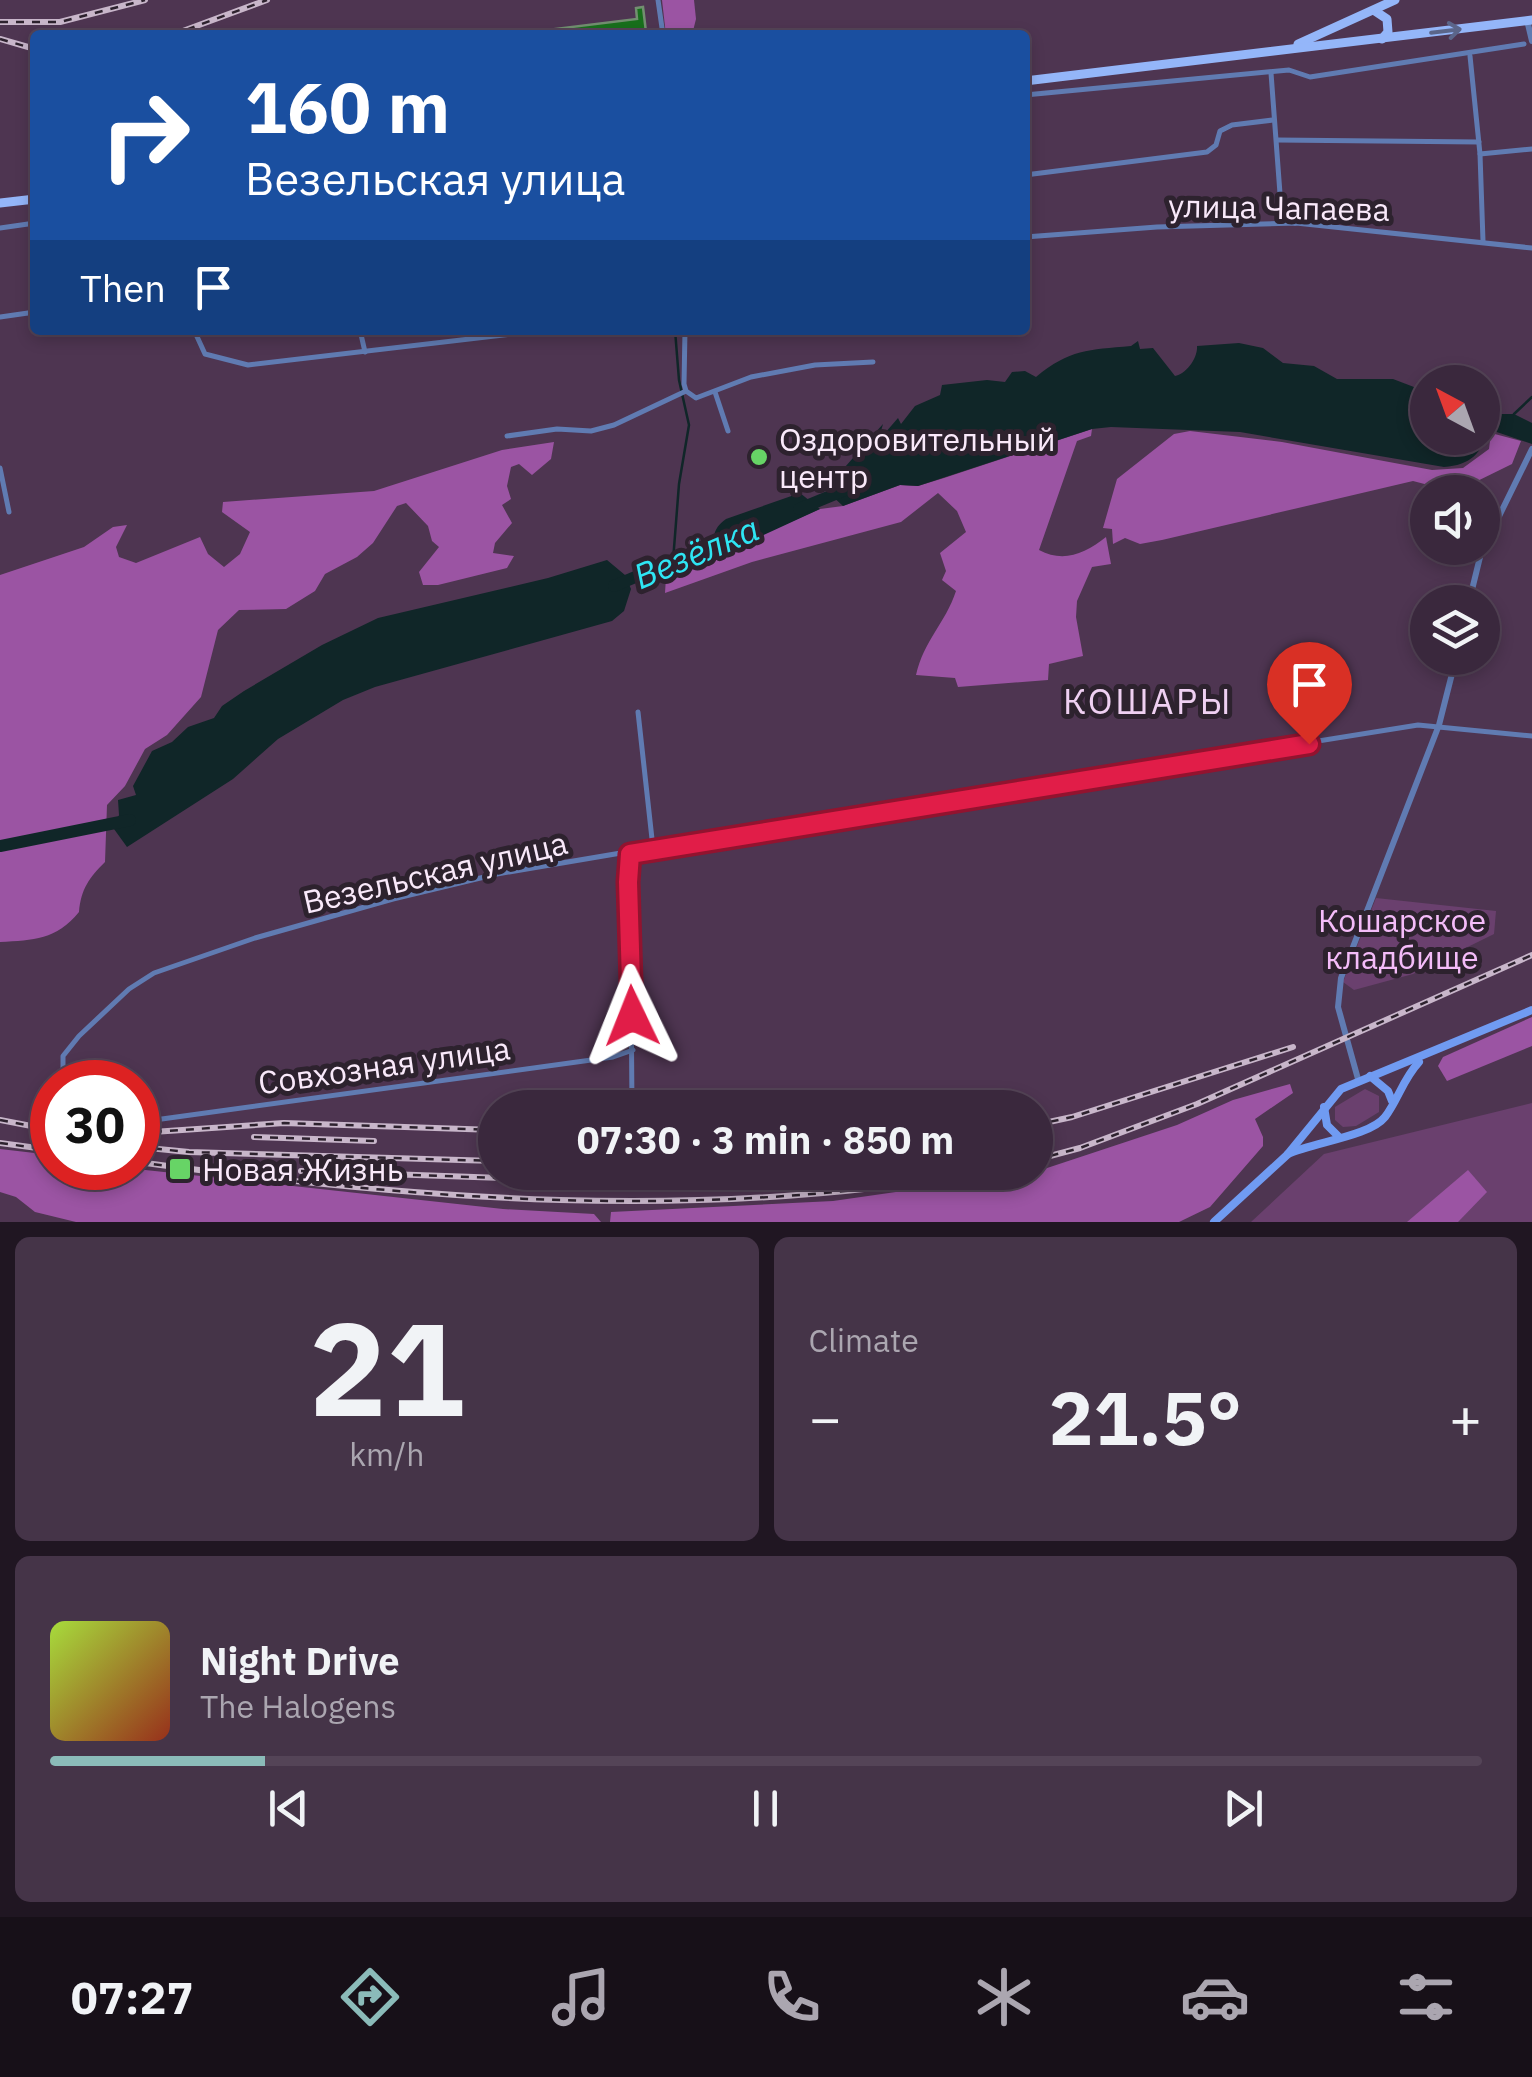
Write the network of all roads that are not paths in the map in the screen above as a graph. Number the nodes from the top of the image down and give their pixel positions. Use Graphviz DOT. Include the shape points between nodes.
graph roads {
  1 [pos="658,0"];
  2 [pos="1395,0"];
  3 [pos="1373,12"];
  4 [pos="1530,20"];
  5 [pos="662,30"];
  6 [pos="1382,39"];
  7 [pos="1366,41"];
  8 [pos="1528,43"];
  9 [pos="1286,48"];
  10 [pos="1470,56"];
  11 [pos="1145,68"];
  12 [pos="1272,73"];
  13 [pos="1030,80"];
  14 [pos="1146,84"];
  15 [pos="1030,95"];
  16 [pos="1273,120"];
  17 [pos="1277,140"];
  18 [pos="1479,142"];
  19 [pos="1532,149"];
  20 [pos="1480,154"];
  21 [pos="1030,174"];
  22 [pos="30,200"];
  23 [pos="0,203"];
  24 [pos="1281,208"];
  25 [pos="1268,222"];
  26 [pos="1296,223"];
  27 [pos="30,224"];
  28 [pos="0,228"];
  29 [pos="1030,237"];
  30 [pos="1483,241"];
  31 [pos="1532,248"];
  32 [pos="30,313"];
  33 [pos="0,318"];
  34 [pos="196,335"];
  35 [pos="361,335"];
  36 [pos="505,335"];
  37 [pos="685,335"];
  38 [pos="365,352"];
  39 [pos="873,362"];
  40 [pos="686,391"];
  41 [pos="715,392"];
  42 [pos="728,431"];
  43 [pos="507,436"];
  44 [pos="1532,449"];
  45 [pos="0,468"];
  46 [pos="9,512"];
  47 [pos="1473,585"];
  48 [pos="1452,675"];
  49 [pos="638,712"];
  50 [pos="1439,725"];
  51 [pos="1532,736"];
  52 [pos="652,848"];
  53 [pos="630,854"];
  54 [pos="1532,1010"];
  55 [pos="633,1050"];
  56 [pos="1422,1058"];
  57 [pos="63,1060"];
  58 [pos="1370,1076"];
  59 [pos="1358,1079"];
  60 [pos="632,1090"];
  61 [pos="1392,1100"];
  62 [pos="1324,1107"];
  63 [pos="160,1119"];
  64 [pos="1338,1136"];
  65 [pos="1287,1155"];
  66 [pos="1214,1222"];
  1 -- 5 [label="street"];
  2 -- 3 [label="main road"];
  3 -- 6 [label="main road" via="1388,19"];
  3 -- 7 [label="main road" via="1362,26"];
  3 -- 9 [label="main road"];
  6 -- 4 [label="main road, one-way"];
  4 -- 8 [label="street"];
  6 -- 7 [label="main road"];
  7 -- 9 [label="main road"];
  8 -- 10 [label="street"];
  9 -- 11 [label="main road"];
  10 -- 12 [label="street" via="1310,77"];
  10 -- 18 [label="street"];
  11 -- 13 [label="main road"];
  11 -- 14 [label="street"];
  12 -- 14 [label="street"];
  12 -- 16 [label="street"];
  14 -- 15 [label="street"];
  16 -- 17 [label="street"];
  16 -- 21 [label="street" via="1232,125 1207,152"];
  17 -- 18 [label="street"];
  17 -- 24 [label="street"];
  18 -- 20 [label="street"];
  19 -- 20 [label="street"];
  20 -- 30 [label="street"];
  22 -- 23 [label="main road"];
  24 -- 25 [label="street"];
  24 -- 26 [label="street"];
  25 -- 26 [label="street, улица Чапаева"];
  25 -- 29 [label="street, улица Чапаева"];
  26 -- 30 [label="street, улица Чапаева"];
  27 -- 28 [label="street"];
  30 -- 31 [label="street, улица Чапаева"];
  32 -- 33 [label="street"];
  34 -- 38 [label="street" via="206,354 237,364"];
  35 -- 38 [label="street"];
  36 -- 38 [label="street"];
  37 -- 40 [label="street"];
  39 -- 41 [label="street" via="751,377"];
  40 -- 41 [label="street" via="696,398"];
  40 -- 43 [label="street" via="614,425"];
  41 -- 42 [label="street"];
  44 -- 47 [label="street" via="1481,553"];
  45 -- 46 [label="street"];
  48 -- 50 [label="street"];
  49 -- 52 [label="street"];
  50 -- 51 [label="street, Везельская улица"];
  50 -- 52 [label="street, Везельская улица"];
  50 -- 59 [label="street" via="1339,988"];
  52 -- 53 [label="street, Везельская улица"];
  53 -- 55 [label="street"];
  53 -- 57 [label="street, Везельская улица" via="497,874 393,899 172,966 129,989"];
  54 -- 56 [label="main road"];
  55 -- 60 [label="street"];
  55 -- 63 [label="street, Совхозная улица"];
  56 -- 58 [label="main road"];
  56 -- 61 [label="main road"];
  58 -- 59 [label="main road"];
  58 -- 61 [label="main road"];
  59 -- 62 [label="main road"];
  61 -- 64 [label="main road" via="1370,1130"];
  62 -- 64 [label="main road" via="1327,1125"];
  62 -- 65 [label="main road"];
  64 -- 65 [label="main road"];
  65 -- 66 [label="main road"];
}
